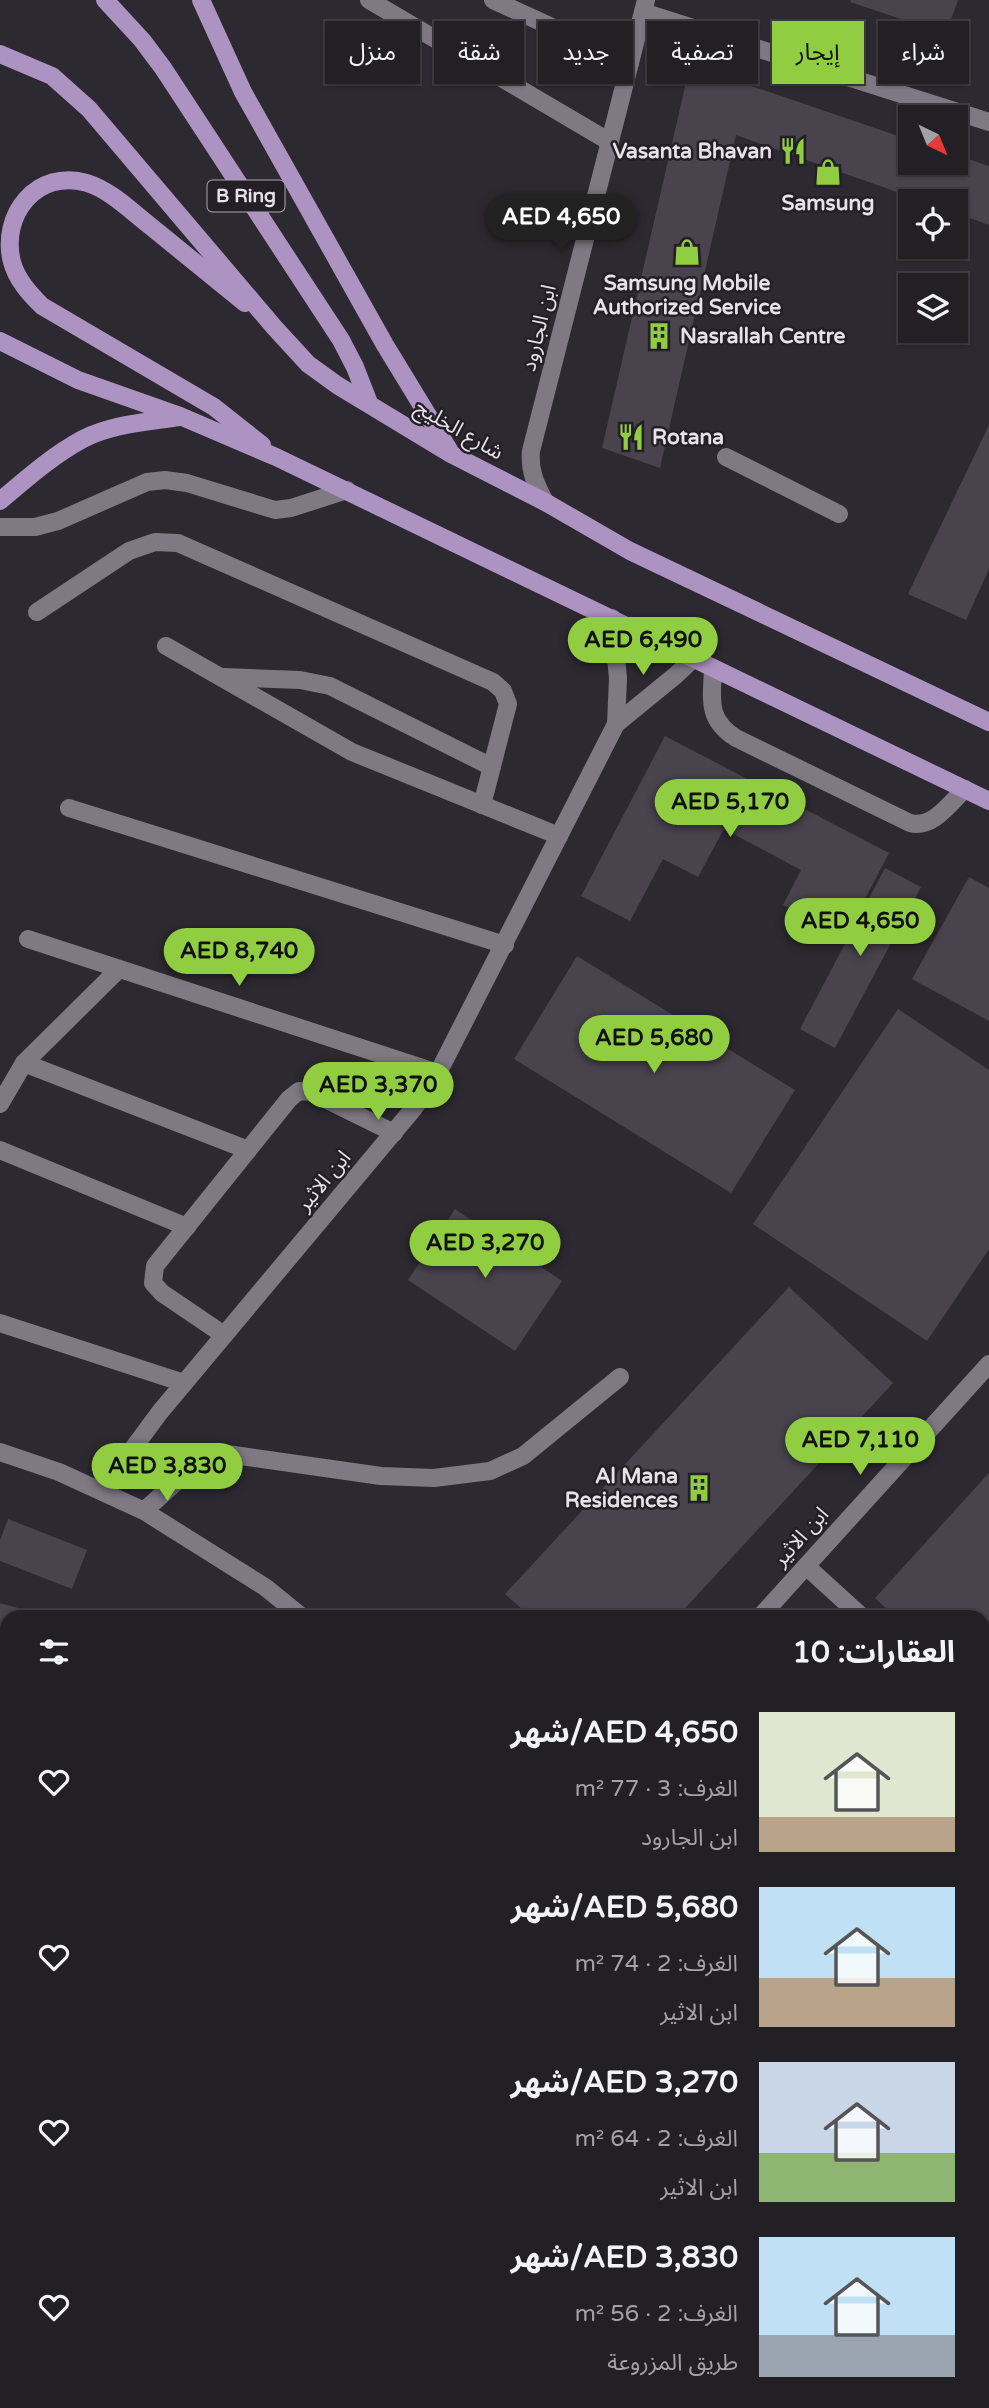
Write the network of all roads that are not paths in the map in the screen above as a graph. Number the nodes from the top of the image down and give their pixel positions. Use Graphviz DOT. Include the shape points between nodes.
graph roads {
  1 [pos="105,0"];
  2 [pos="201,0"];
  3 [pos="369,0"];
  4 [pos="493,0"];
  5 [pos="644,6"];
  6 [pos="538,21"];
  7 [pos="633,48"];
  8 [pos="0,54"];
  9 [pos="624,84"];
  10 [pos="989,122"];
  11 [pos="610,142"];
  12 [pos="274,327"];
  13 [pos="0,341"];
  14 [pos="369,403"];
  15 [pos="180,416"];
  16 [pos="451,454"];
  17 [pos="276,457"];
  18 [pos="726,457"];
  19 [pos="347,490"];
  20 [pos="0,501"];
  21 [pos="545,502"];
  22 [pos="839,513"];
  23 [pos="0,527"];
  24 [pos="37,612"];
  25 [pos="612,618"];
  26 [pos="166,646"];
  27 [pos="695,657"];
  28 [pos="713,668"];
  29 [pos="220,677"];
  30 [pos="989,722"];
  31 [pos="616,724"];
  32 [pos="492,767"];
  33 [pos="965,789"];
  34 [pos="989,801"];
  35 [pos="481,804"];
  36 [pos="69,808"];
  37 [pos="559,836"];
  38 [pos="28,939"];
  39 [pos="505,945"];
  40 [pos="119,969"];
  41 [pos="24,1063"];
  42 [pos="438,1073"];
  43 [pos="0,1104"];
  44 [pos="394,1133"];
  45 [pos="0,1150"];
  46 [pos="248,1150"];
  47 [pos="187,1227"];
  48 [pos="0,1323"];
  49 [pos="224,1335"];
  50 [pos="989,1364"];
  51 [pos="620,1377"];
  52 [pos="184,1383"];
  53 [pos="0,1452"];
  54 [pos="106,1493"];
  55 [pos="144,1511"];
  56 [pos="806,1566"];
  57 [pos="293,1610"];
  58 [pos="766,1610"];
  59 [pos="854,1610"];
  1 -- 14 [label="main road, B Ring" via="142,40 186,102 341,340"];
  2 -- 16 [label="main road" via="243,92"];
  3 -- 11 [label="street"];
  4 -- 6 [label="street"];
  5 -- 7 [label="street, ابن الجارود"];
  5 -- 10 [label="street"];
  8 -- 12 [label="main road, شارع الخليج" via="52,76 89,109"];
  9 -- 11 [label="street, ابن الجارود"];
  11 -- 21 [label="street, ابن الجارود" via="531,451 532,475"];
  12 -- 14 [label="main road, شارع الخليج" via="308,364"];
  12 -- 17 [label="main road" via="99,187 75,180 44,186 25,199 13,218 13,265 23,286 42,306 214,407"];
  13 -- 15 [label="main road" via="78,380"];
  14 -- 16 [label="main road, شارع الخليج"];
  15 -- 17 [label="main road"];
  15 -- 20 [label="main road" via="85,438"];
  16 -- 21 [label="main road, شارع الخليج"];
  17 -- 19 [label="main road"];
  18 -- 22 [label="street"];
  19 -- 23 [label="street" via="275,510 165,480 147,482 35,527"];
  19 -- 25 [label="main road"];
  21 -- 30 [label="main road, شارع الخليج" via="630,551"];
  24 -- 32 [label="street" via="129,551 155,542 178,543 494,682 508,705"];
  25 -- 27 [label="main road"];
  25 -- 31 [label="street, ابن الاثير" via="618,678"];
  26 -- 29 [label="street"];
  27 -- 28 [label="main road"];
  27 -- 31 [label="street, ابن الاثير"];
  28 -- 33 [label="main road"];
  28 -- 33 [label="street" via="712,705 722,730 898,817 926,824"];
  29 -- 32 [label="street" via="300,680 330,686"];
  29 -- 35 [label="street" via="352,752"];
  31 -- 37 [label="street, ابن الاثير"];
  32 -- 35 [label="street"];
  33 -- 34 [label="main road"];
  35 -- 37 [label="street"];
  36 -- 39 [label="street"];
  37 -- 39 [label="street, ابن الاثير"];
  38 -- 40 [label="street"];
  39 -- 42 [label="street, ابن الاثير"];
  40 -- 41 [label="street"];
  40 -- 42 [label="street"];
  41 -- 43 [label="street"];
  41 -- 46 [label="street"];
  42 -- 44 [label="street, ابن الاثير"];
  44 -- 46 [label="street" via="311,1092 299,1091"];
  44 -- 49 [label="street, ابن الاثير"];
  45 -- 47 [label="street"];
  46 -- 47 [label="street"];
  47 -- 49 [label="street" via="156,1266 153,1283"];
  48 -- 52 [label="street"];
  49 -- 52 [label="street, ابن الاثير"];
  50 -- 56 [label="street, ابن الاثير"];
  51 -- 55 [label="street" via="523,1456 490,1471 434,1478 381,1476 227,1454 208,1457"];
  52 -- 54 [label="street, ابن الاثير" via="120,1466"];
  53 -- 54 [label="street"];
  54 -- 55 [label="street"];
  55 -- 57 [label="street"];
  56 -- 58 [label="street, ابن الاثير"];
  56 -- 59 [label="street"];
}
